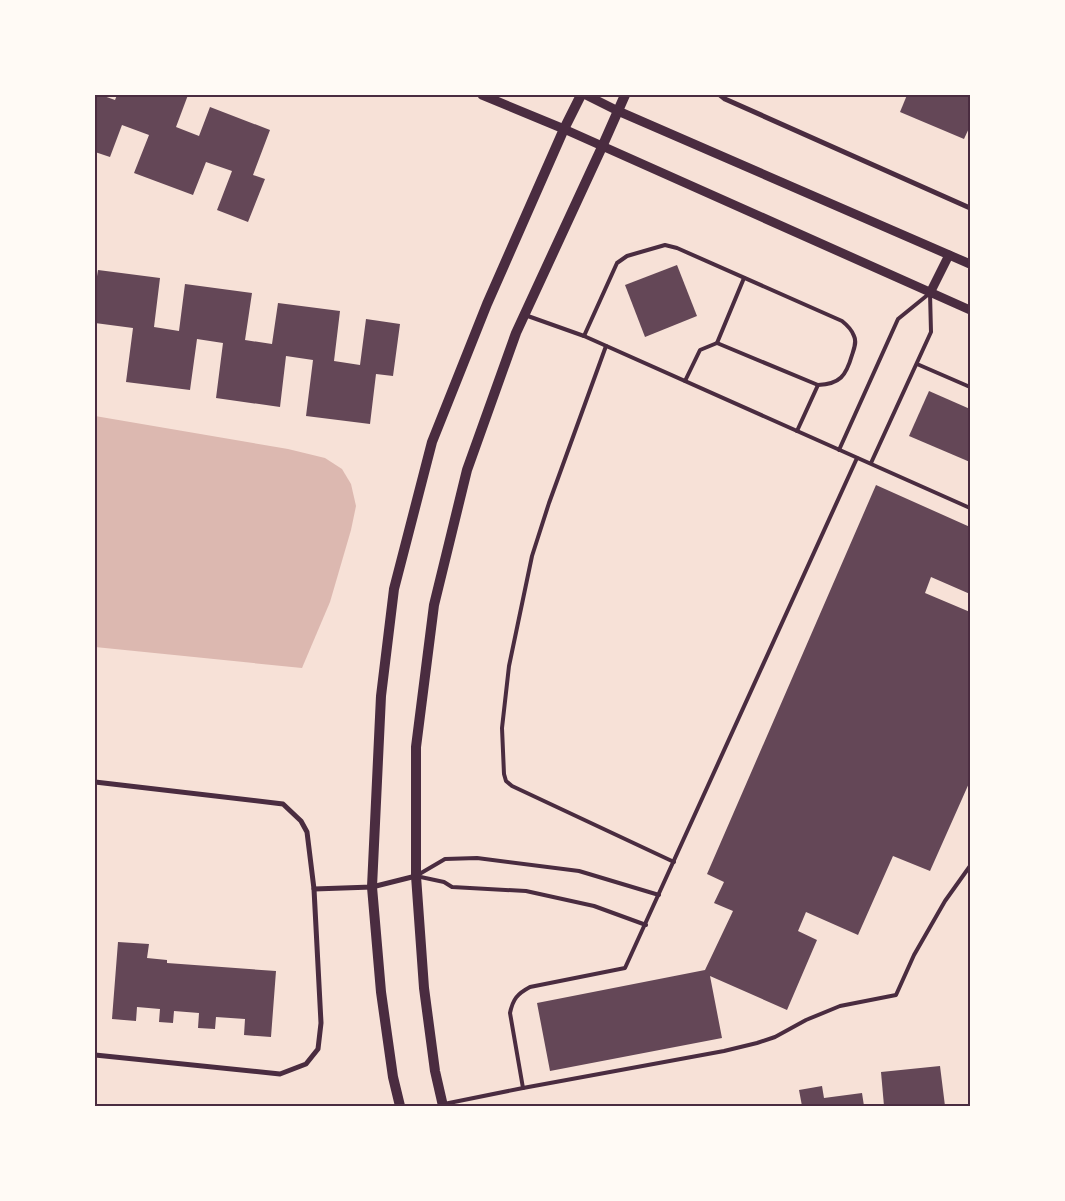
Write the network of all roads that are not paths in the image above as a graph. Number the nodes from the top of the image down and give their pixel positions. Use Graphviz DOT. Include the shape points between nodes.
graph roads {
  1 [pos="482,95"];
  2 [pos="581,95"];
  3 [pos="586,95"];
  4 [pos="625,95"];
  5 [pos="720,95"];
  6 [pos="618,111"];
  7 [pos="564,129"];
  8 [pos="602,147"];
  9 [pos="970,208"];
  10 [pos="949,255"];
  11 [pos="970,264"];
  12 [pos="744,278"];
  13 [pos="930,293"];
  14 [pos="970,310"];
  15 [pos="525,315"];
  16 [pos="584,336"];
  17 [pos="717,343"];
  18 [pos="606,346"];
  19 [pos="917,364"];
  20 [pos="685,381"];
  21 [pos="818,385"];
  22 [pos="970,388"];
  23 [pos="796,431"];
  24 [pos="839,450"];
  25 [pos="857,458"];
  26 [pos="871,463"];
  27 [pos="970,508"];
  28 [pos="95,782"];
  29 [pos="674,862"];
  30 [pos="970,866"];
  31 [pos="416,876"];
  32 [pos="372,887"];
  33 [pos="314,889"];
  34 [pos="659,895"];
  35 [pos="646,925"];
  36 [pos="95,1055"];
  37 [pos="523,1088"];
  38 [pos="443,1105"];
  39 [pos="400,1106"];
  1 -- 7 [label="street"];
  2 -- 7 [label="main road"];
  3 -- 6 [label="street"];
  4 -- 6 [label="main road"];
  5 -- 9 [label="street"];
  6 -- 8 [label="main road"];
  6 -- 10 [label="street"];
  7 -- 8 [label="street"];
  7 -- 32 [label="main road" via="487,304 432,442 394,589 381,696"];
  8 -- 13 [label="street"];
  8 -- 15 [label="main road"];
  10 -- 11 [label="street"];
  10 -- 13 [label="street"];
  12 -- 16 [label="lane" via="677,248 665,246 627,256 617,263"];
  12 -- 17 [label="lane"];
  12 -- 21 [label="lane" via="848,326 856,341 848,369 842,378"];
  13 -- 14 [label="street"];
  13 -- 19 [label="lane" via="931,332"];
  13 -- 24 [label="lane" via="898,319"];
  15 -- 16 [label="lane"];
  15 -- 31 [label="main road" via="467,470 434,606 416,747"];
  16 -- 18 [label="lane"];
  17 -- 20 [label="lane" via="700,350"];
  17 -- 21 [label="lane"];
  18 -- 20 [label="lane"];
  18 -- 29 [label="lane" via="532,556 509,666 502,728 504,774 512,786"];
  19 -- 22 [label="lane"];
  19 -- 26 [label="lane"];
  20 -- 23 [label="lane"];
  21 -- 23 [label="lane"];
  23 -- 24 [label="lane"];
  24 -- 25 [label="lane"];
  25 -- 26 [label="lane"];
  25 -- 29 [label="lane"];
  26 -- 27 [label="lane"];
  28 -- 33 [label="street" via="282,804 301,821 307,832"];
  29 -- 34 [label="lane"];
  30 -- 37 [label="lane" via="914,954 896,995 840,1006 757,1044"];
  31 -- 32 [label="street"];
  31 -- 34 [label="lane" via="445,859 477,858 579,871"];
  31 -- 35 [label="lane" via="452,887 526,891 594,906"];
  31 -- 38 [label="main road" via="424,988"];
  32 -- 33 [label="street"];
  32 -- 39 [label="main road" via="382,992"];
  33 -- 36 [label="street" via="321,1023 318,1049 306,1064 280,1074"];
  34 -- 35 [label="lane"];
  35 -- 37 [label="lane" via="625,968 530,987 512,1002 510,1013"];
  37 -- 38 [label="lane"];
}
